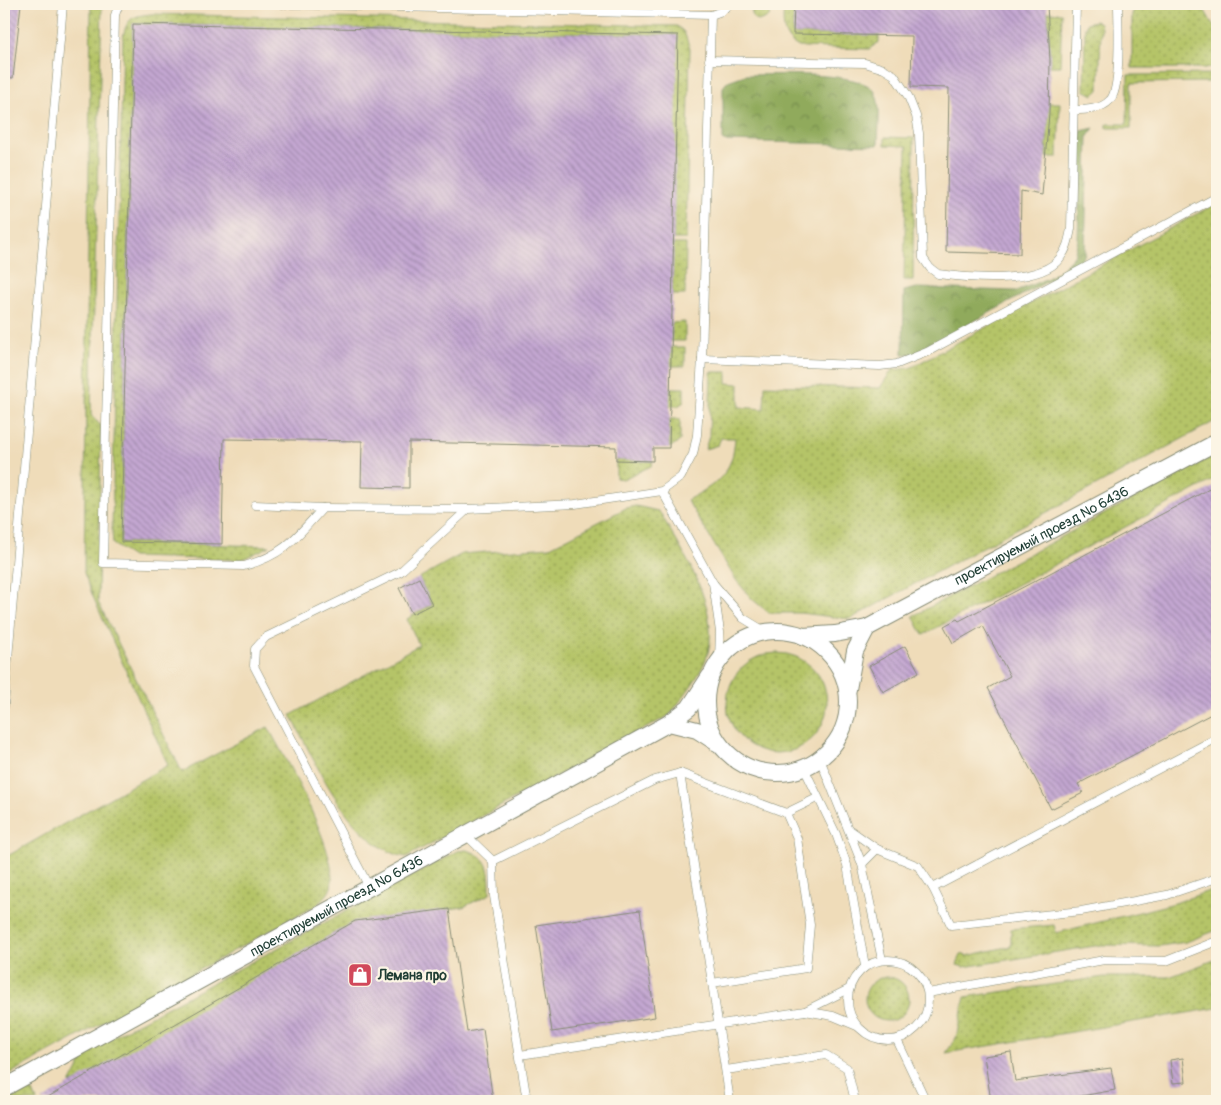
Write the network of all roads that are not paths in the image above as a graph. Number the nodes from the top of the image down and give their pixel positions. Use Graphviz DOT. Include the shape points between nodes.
graph roads {
  1 [pos="63,4"];
  2 [pos="119,4"];
  3 [pos="282,4"];
  4 [pos="729,4"];
  5 [pos="1076,4"];
  6 [pos="1118,4"];
  7 [pos="618,8"];
  8 [pos="711,14"];
  9 [pos="709,60"];
  10 [pos="1073,110"];
  11 [pos="1217,197"];
  12 [pos="702,359"];
  13 [pos="1217,442"];
  14 [pos="662,491"];
  15 [pos="255,505"];
  16 [pos="323,508"];
  17 [pos="468,508"];
  18 [pos="713,583"];
  19 [pos="867,628"];
  20 [pos="766,632"];
  21 [pos="803,636"];
  22 [pos="719,660"];
  23 [pos="710,676"];
  24 [pos="847,692"];
  25 [pos="4,706"];
  26 [pos="669,723"];
  27 [pos="1217,738"];
  28 [pos="720,745"];
  29 [pos="820,759"];
  30 [pos="804,768"];
  31 [pos="680,773"];
  32 [pos="817,798"];
  33 [pos="786,813"];
  34 [pos="850,830"];
  35 [pos="466,835"];
  36 [pos="877,849"];
  37 [pos="493,861"];
  38 [pos="862,864"];
  39 [pos="1217,878"];
  40 [pos="369,887"];
  41 [pos="933,888"];
  42 [pos="1217,941"];
  43 [pos="882,960"];
  44 [pos="865,966"];
  45 [pos="712,983"];
  46 [pos="849,989"];
  47 [pos="928,993"];
  48 [pos="805,1011"];
  49 [pos="719,1024"];
  50 [pos="857,1026"];
  51 [pos="897,1040"];
  52 [pos="520,1055"];
  53 [pos="726,1070"];
  54 [pos="4,1088"];
  55 [pos="527,1101"];
  56 [pos="730,1101"];
  57 [pos="855,1101"];
  58 [pos="926,1101"];
  1 -- 25 [label="lane"];
  2 -- 16 [label="lane" via="114,15 103,563 244,566 288,547"];
  3 -- 7 [label="lane"];
  4 -- 8 [label="lane" via="722,11"];
  5 -- 10 [label="lane"];
  6 -- 10 [label="lane" via="1115,92 1099,107"];
  7 -- 8 [label="lane"];
  8 -- 9 [label="lane"];
  9 -- 10 [label="lane" via="865,62 894,75 916,116 921,161 923,258 938,274 1023,277 1037,274 1061,257 1071,229"];
  9 -- 12 [label="lane"];
  11 -- 12 [label="lane" via="927,352 897,364"];
  12 -- 14 [label="lane" via="693,454 681,477"];
  13 -- 19 [label="street, проектируемый проезд № 6436"];
  14 -- 17 [label="lane" via="575,504"];
  14 -- 18 [label="lane"];
  15 -- 16 [label="lane"];
  16 -- 17 [label="lane"];
  17 -- 40 [label="lane" via="400,572 266,637 255,649 254,666"];
  18 -- 20 [label="lane" via="743,618"];
  18 -- 22 [label="lane" via="720,632"];
  19 -- 21 [label="street, проектируемый проезд № 6436"];
  19 -- 24 [label="street" via="855,651"];
  20 -- 21 [label="street" via="785,631"];
  20 -- 22 [label="street" via="732,646"];
  21 -- 24 [label="street" via="833,658"];
  22 -- 23 [label="street"];
  23 -- 26 [label="street, проектируемый проезд № 6436" via="689,708"];
  23 -- 28 [label="street" via="706,712"];
  24 -- 29 [label="street" via="848,711 842,729"];
  26 -- 28 [label="street" via="696,730"];
  26 -- 35 [label="street, проектируемый проезд № 6436"];
  27 -- 41 [label="lane"];
  28 -- 30 [label="street" via="749,768 767,773 786,773"];
  29 -- 30 [label="street"];
  29 -- 34 [label="lane"];
  30 -- 32 [label="lane"];
  31 -- 33 [label="lane"];
  31 -- 37 [label="lane" via="655,780"];
  31 -- 45 [label="lane"];
  32 -- 33 [label="lane"];
  32 -- 44 [label="lane" via="836,834 847,865"];
  33 -- 45 [label="lane" via="797,838 810,925 806,968"];
  34 -- 36 [label="lane"];
  34 -- 38 [label="lane"];
  35 -- 37 [label="lane"];
  35 -- 40 [label="street, проектируемый проезд № 6436"];
  36 -- 38 [label="lane"];
  36 -- 41 [label="lane" via="918,866"];
  37 -- 52 [label="lane" via="494,896"];
  38 -- 43 [label="lane"];
  39 -- 41 [label="lane" via="1167,895 1081,911 951,926"];
  40 -- 54 [label="street, проектируемый проезд № 6436"];
  42 -- 47 [label="lane" via="1166,961 1104,960"];
  43 -- 44 [label="lane"];
  43 -- 47 [label="lane" via="906,964 920,976"];
  44 -- 46 [label="lane"];
  45 -- 49 [label="lane"];
  46 -- 48 [label="lane"];
  46 -- 50 [label="lane" via="847,1002"];
  47 -- 51 [label="lane" via="925,1017 918,1027"];
  48 -- 49 [label="lane"];
  48 -- 50 [label="lane" via="834,1016"];
  49 -- 52 [label="lane"];
  49 -- 53 [label="lane"];
  50 -- 51 [label="lane" via="875,1039"];
  51 -- 58 [label="lane"];
  52 -- 55 [label="lane"];
  53 -- 56 [label="lane"];
  53 -- 57 [label="lane" via="826,1056 847,1068"];
}
